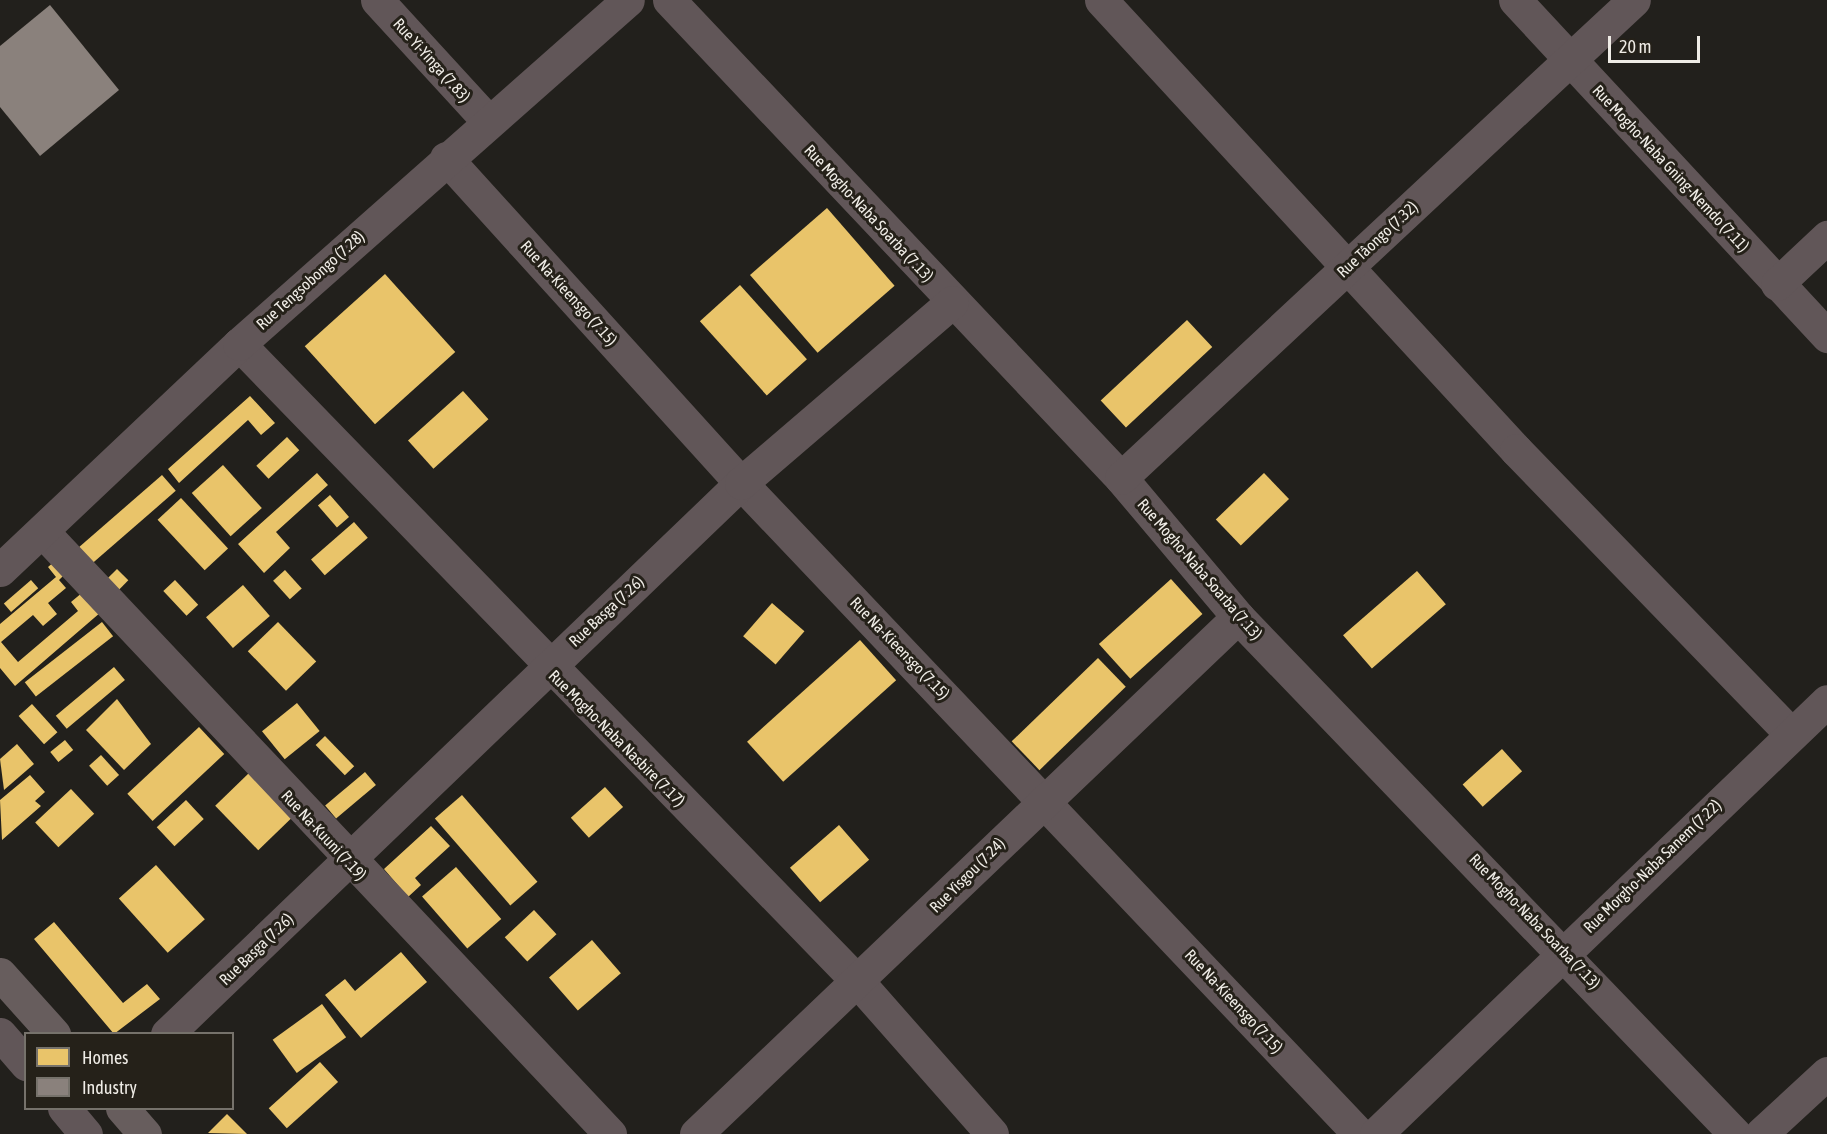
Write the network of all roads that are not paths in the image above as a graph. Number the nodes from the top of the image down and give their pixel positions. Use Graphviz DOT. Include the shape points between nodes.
graph roads {
  1 [pos="378,0"];
  2 [pos="628,0"];
  3 [pos="669,0"];
  4 [pos="1101,0"];
  5 [pos="1515,0"];
  6 [pos="1634,0"];
  7 [pos="1570,59"];
  8 [pos="487,120"];
  9 [pos="447,158"];
  10 [pos="1827,237"];
  11 [pos="1348,266"];
  12 [pos="1777,284"];
  13 [pos="952,302"];
  14 [pos="1827,336"];
  15 [pos="239,344"];
  16 [pos="1121,478"];
  17 [pos="741,483"];
  18 [pos="43,532"];
  19 [pos="0,570"];
  20 [pos="1239,617"];
  21 [pos="547,667"];
  22 [pos="1827,701"];
  23 [pos="1791,734"];
  24 [pos="1043,798"];
  25 [pos="348,861"];
  26 [pos="1564,950"];
  27 [pos="0,974"];
  28 [pos="859,983"];
  29 [pos="52,1032"];
  30 [pos="169,1032"];
  31 [pos="0,1035"];
  32 [pos="24,1062"];
  33 [pos="1827,1073"];
  34 [pos="66,1110"];
  35 [pos="124,1110"];
  36 [pos="86,1134"];
  37 [pos="145,1134"];
  38 [pos="610,1134"];
  39 [pos="696,1134"];
  40 [pos="992,1134"];
  41 [pos="1359,1134"];
  42 [pos="1376,1134"];
  43 [pos="1736,1134"];
  44 [pos="1761,1134"];
  1 -- 8 [label="street, Rue Yi-Yinga (7.83)"];
  2 -- 8 [label="street, Rue Tengsobongo (7.28)"];
  3 -- 13 [label="street, Rue Mogho-Naba Soarba (7.13)"];
  4 -- 11 [label="street"];
  5 -- 7 [label="street, Rue Mogho-Naba Gning-Nemdo (7.11)"];
  6 -- 7 [label="street, Rue Tâongo (7.32)"];
  7 -- 11 [label="street, Rue Tâongo (7.32)"];
  7 -- 12 [label="street, Rue Mogho-Naba Gning-Nemdo (7.11)"];
  8 -- 9 [label="street, Rue Tengsobongo (7.28)"];
  9 -- 15 [label="street, Rue Tengsobongo (7.28)"];
  9 -- 17 [label="street, Rue Na-Kieensgo (7.15)"];
  10 -- 12 [label="street"];
  11 -- 16 [label="street, Rue Tâongo (7.32)"];
  11 -- 23 [label="street" via="1516,450"];
  12 -- 14 [label="street, Rue Mogho-Naba Gning-Nemdo (7.11)"];
  13 -- 16 [label="street, Rue Mogho-Naba Soarba (7.13)"];
  13 -- 17 [label="street, Rue Basga (7.26)"];
  15 -- 18 [label="street, Rue Tengsobongo (7.28)"];
  15 -- 21 [label="street, Rue Mogho-Naba Nasbire (7.17)"];
  16 -- 20 [label="street, Rue Mogho-Naba Soarba (7.13)"];
  17 -- 21 [label="street, Rue Basga (7.26)"];
  17 -- 24 [label="street, Rue Na-Kieensgo (7.15)"];
  18 -- 19 [label="street, Rue Tengsobongo (7.28)"];
  18 -- 25 [label="street, Rue Na-Kuuni (7.19)"];
  20 -- 24 [label="street, Rue Yisgou (7.24)"];
  20 -- 26 [label="street, Rue Mogho-Naba Soarba (7.13)"];
  21 -- 25 [label="street, Rue Basga (7.26)"];
  21 -- 28 [label="street, Rue Mogho-Naba Nasbire (7.17)"];
  22 -- 23 [label="street, Rue Morgho-Naba Sanem (7.22)"];
  23 -- 26 [label="street, Rue Morgho-Naba Sanem (7.22)"];
  24 -- 28 [label="street, Rue Yisgou (7.24)"];
  24 -- 41 [label="street, Rue Na-Kieensgo (7.15)"];
  25 -- 30 [label="street, Rue Basga (7.26)"];
  25 -- 38 [label="street, Rue Na-Kuuni (7.19)"];
  26 -- 42 [label="street, Rue Morgho-Naba Sanem (7.22)"];
  26 -- 43 [label="street, Rue Mogho-Naba Soarba (7.13)"];
  27 -- 29 [label="highway"];
  28 -- 39 [label="street, Rue Yisgou (7.24)"];
  28 -- 40 [label="street, Rue Mogho-Naba Nasbire (7.17)"];
  31 -- 32 [label="street"];
  33 -- 44 [label="street"];
  34 -- 36 [label="street"];
  35 -- 37 [label="highway"];
}
